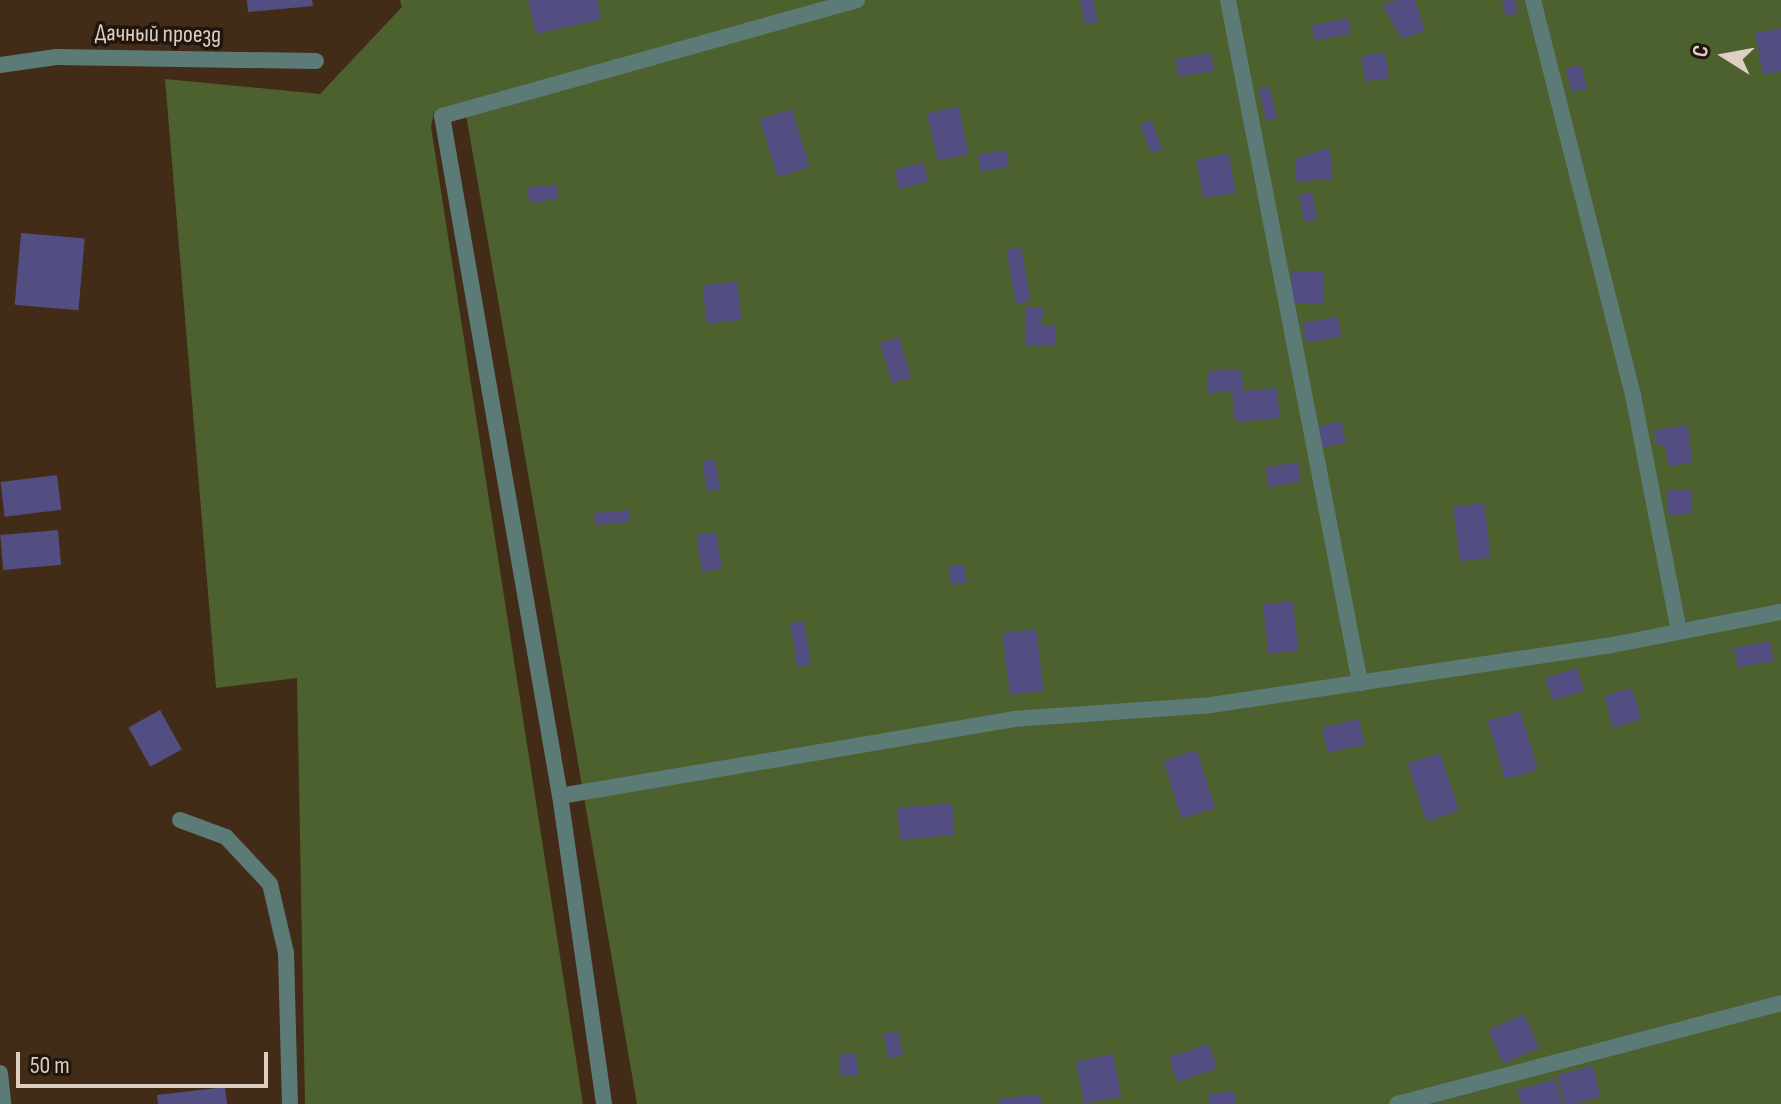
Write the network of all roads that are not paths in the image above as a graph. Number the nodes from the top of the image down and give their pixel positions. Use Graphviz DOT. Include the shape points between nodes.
graph roads {
  1 [pos="857,0"];
  2 [pos="1228,0"];
  3 [pos="1533,0"];
  4 [pos="316,61"];
  5 [pos="0,65"];
  6 [pos="1781,612"];
  7 [pos="1679,632"];
  8 [pos="1360,683"];
  9 [pos="560,796"];
  10 [pos="180,820"];
  11 [pos="1781,1003"];
  12 [pos="0,1073"];
  13 [pos="3,1104"];
  14 [pos="290,1104"];
  15 [pos="604,1104"];
  16 [pos="1397,1104"];
  1 -- 9 [label="street" via="442,116"];
  2 -- 8 [label="street"];
  3 -- 7 [label="street" via="1633,395"];
  4 -- 5 [label="street, Дачный проезд" via="56,57"];
  6 -- 7 [label="street"];
  7 -- 8 [label="street"];
  8 -- 9 [label="street" via="1211,705 1013,719"];
  9 -- 15 [label="street"];
  10 -- 14 [label="street" via="226,837 270,884 286,953"];
  11 -- 16 [label="street"];
  12 -- 13 [label="street"];
}
